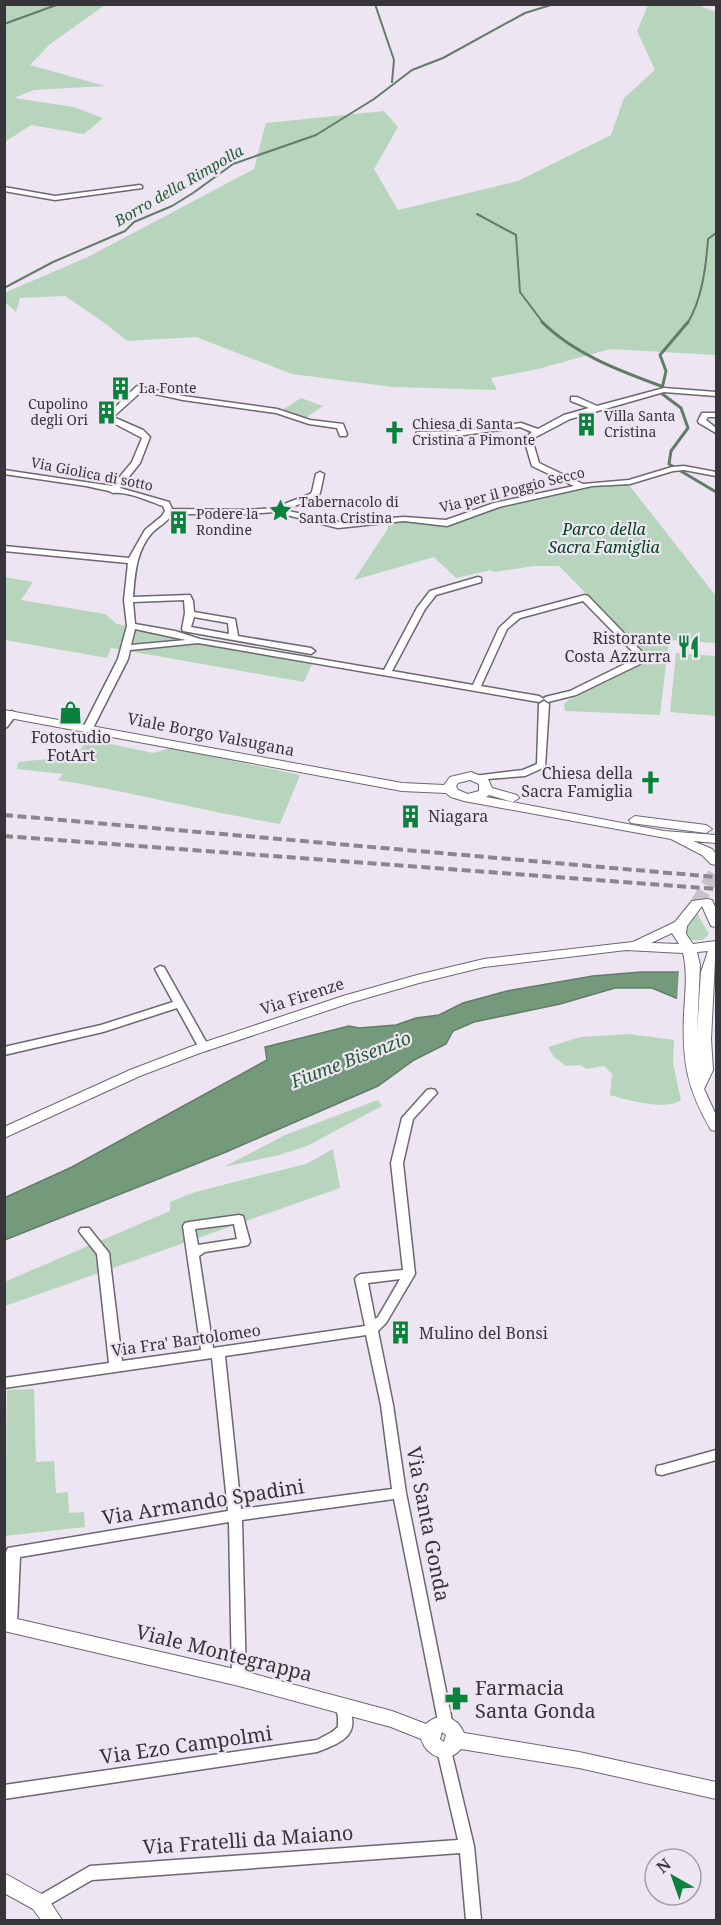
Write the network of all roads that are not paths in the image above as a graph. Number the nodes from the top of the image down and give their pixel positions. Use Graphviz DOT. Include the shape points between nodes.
graph roads {
  1 [pos="134,182"];
  2 [pos="4,189"];
  3 [pos="717,394"];
  4 [pos="574,399"];
  5 [pos="597,409"];
  6 [pos="717,415"];
  7 [pos="537,431"];
  8 [pos="717,431"];
  9 [pos="343,434"];
  10 [pos="420,434"];
  11 [pos="4,472"];
  12 [pos="320,474"];
  13 [pos="717,474"];
  14 [pos="581,486"];
  15 [pos="113,491"];
  16 [pos="275,510"];
  17 [pos="169,511"];
  18 [pos="4,548"];
  19 [pos="132,561"];
  20 [pos="478,580"];
  21 [pos="128,600"];
  22 [pos="189,614"];
  23 [pos="131,626"];
  24 [pos="234,638"];
  25 [pos="199,641"];
  26 [pos="126,648"];
  27 [pos="311,651"];
  28 [pos="387,672"];
  29 [pos="476,687"];
  30 [pos="544,701"];
  31 [pos="8,714"];
  32 [pos="4,725"];
  33 [pos="88,728"];
  34 [pos="452,784"];
  35 [pos="483,784"];
  36 [pos="470,798"];
  37 [pos="717,830"];
  38 [pos="664,835"];
  39 [pos="717,839"];
  40 [pos="717,861"];
  41 [pos="715,920"];
  42 [pos="680,925"];
  43 [pos="626,946"];
  44 [pos="717,946"];
  45 [pos="689,949"];
  46 [pos="160,969"];
  47 [pos="180,1003"];
  48 [pos="697,1035"];
  49 [pos="204,1047"];
  50 [pos="4,1051"];
  51 [pos="431,1093"];
  52 [pos="717,1126"];
  53 [pos="4,1133"];
  54 [pos="85,1231"];
  55 [pos="193,1254"];
  56 [pos="409,1274"];
  57 [pos="371,1330"];
  58 [pos="213,1352"];
  59 [pos="116,1366"];
  60 [pos="4,1383"];
  61 [pos="717,1455"];
  62 [pos="662,1470"];
  63 [pos="399,1493"];
  64 [pos="235,1515"];
  65 [pos="7,1624"];
  66 [pos="238,1678"];
  67 [pos="342,1707"];
  68 [pos="444,1737"];
  69 [pos="717,1791"];
  70 [pos="4,1792"];
  71 [pos="467,1846"];
  72 [pos="4,1882"];
  73 [pos="40,1903"];
  74 [pos="52,1920"];
  75 [pos="474,1920"];
  1 -- 2 [label="street" via="142,185 55,198"];
  3 -- 5 [label="street" via="664,390"];
  4 -- 5 [label="street"];
  5 -- 7 [label="street"];
  6 -- 8 [label="street" via="705,415 702,419"];
  7 -- 10 [label="street" via="521,425"];
  7 -- 14 [label="street" via="528,439 535,464"];
  9 -- 15 [label="street" via="340,426 309,422 277,411 140,388 108,418 146,437 136,463"];
  11 -- 15 [label="street, Via Giolica di sotto"];
  12 -- 16 [label="street" via="313,496"];
  13 -- 14 [label="street, Via per il Poggio Secco" via="674,468 630,482"];
  14 -- 16 [label="street, Via per il Poggio Secco" via="497,505 447,523 404,519 333,525"];
  15 -- 17 [label="street, Via Giolica di sotto" via="159,501"];
  16 -- 17 [label="street, Via per il Poggio Secco"];
  17 -- 19 [label="street" via="148,532"];
  18 -- 19 [label="street"];
  19 -- 21 [label="street"];
  20 -- 28 [label="street" via="433,593"];
  21 -- 22 [label="street" via="187,597"];
  21 -- 23 [label="street"];
  22 -- 24 [label="street" via="232,621"];
  22 -- 24 [label="street" via="186,629"];
  23 -- 25 [label="street"];
  23 -- 26 [label="street"];
  24 -- 27 [label="street"];
  25 -- 26 [label="street"];
  25 -- 28 [label="street"];
  26 -- 33 [label="street" via="108,693"];
  28 -- 29 [label="street"];
  29 -- 30 [label="street"];
  29 -- 30 [label="street" via="503,628 517,616 585,598 640,654 637,662 573,693"];
  30 -- 35 [label="street" via="544,762 534,770"];
  31 -- 32 [label="street"];
  31 -- 33 [label="main road, Viale Borgo Valsugana"];
  33 -- 34 [label="main road, Viale Borgo Valsugana" via="411,788"];
  34 -- 35 [label="main road, Viale Borgo Valsugana" via="465,776"];
  34 -- 36 [label="main road, Viale Borgo Valsugana" via="455,795"];
  35 -- 36 [label="main road" via="480,796"];
  35 -- 37 [label="main road, Viale Borgo Valsugana" via="497,795 645,822"];
  36 -- 38 [label="main road, Viale Borgo Valsugana"];
  38 -- 39 [label="main road"];
  38 -- 40 [label="main road" via="698,848"];
  41 -- 42 [label="main road" via="702,904"];
  42 -- 43 [label="main road" via="648,941"];
  42 -- 45 [label="main road" via="678,934"];
  43 -- 45 [label="main road"];
  43 -- 49 [label="main road, Via Firenze" via="484,963 348,999"];
  44 -- 45 [label="main road"];
  44 -- 48 [label="main road" via="709,967"];
  45 -- 48 [label="main road"];
  46 -- 47 [label="street"];
  47 -- 49 [label="street"];
  47 -- 50 [label="street" via="103,1028"];
  48 -- 52 [label="main road" via="706,1070 697,1089"];
  49 -- 53 [label="main road, Via Firenze" via="135,1073"];
  51 -- 56 [label="street" via="408,1118 397,1164"];
  54 -- 59 [label="street" via="103,1253"];
  55 -- 55 [label="street" via="202,1248 244,1242 238,1219 189,1226"];
  55 -- 58 [label="street"];
  56 -- 57 [label="street" via="382,1320"];
  56 -- 57 [label="street, Via Santa Gonda" via="361,1279"];
  57 -- 58 [label="street, Via Fra' Bartolomeo"];
  57 -- 63 [label="street, Via Santa Gonda" via="387,1405"];
  58 -- 59 [label="street, Via Fra' Bartolomeo"];
  58 -- 64 [label="street"];
  59 -- 60 [label="street, Via Fra' Bartolomeo"];
  61 -- 62 [label="street"];
  63 -- 64 [label="street, Via Armando Spadini"];
  63 -- 68 [label="street, Via Santa Gonda"];
  64 -- 65 [label="street, Via Armando Spadini" via="13,1552"];
  64 -- 66 [label="street"];
  65 -- 66 [label="main road, Viale Montegrappa"];
  66 -- 67 [label="main road, Viale Montegrappa"];
  67 -- 68 [label="main road, Viale Montegrappa"];
  67 -- 70 [label="street, Via Ezo Campolmi" via="346,1728 339,1737 317,1746"];
  68 -- 69 [label="main road, Viale Montegrappa" via="579,1760"];
  68 -- 71 [label="street, Via Santa Gonda"];
  71 -- 73 [label="street, Via Fratelli da Maiano" via="90,1873"];
  71 -- 75 [label="street, Via Santa Gonda"];
  72 -- 73 [label="main road"];
  73 -- 74 [label="main road"];
}
